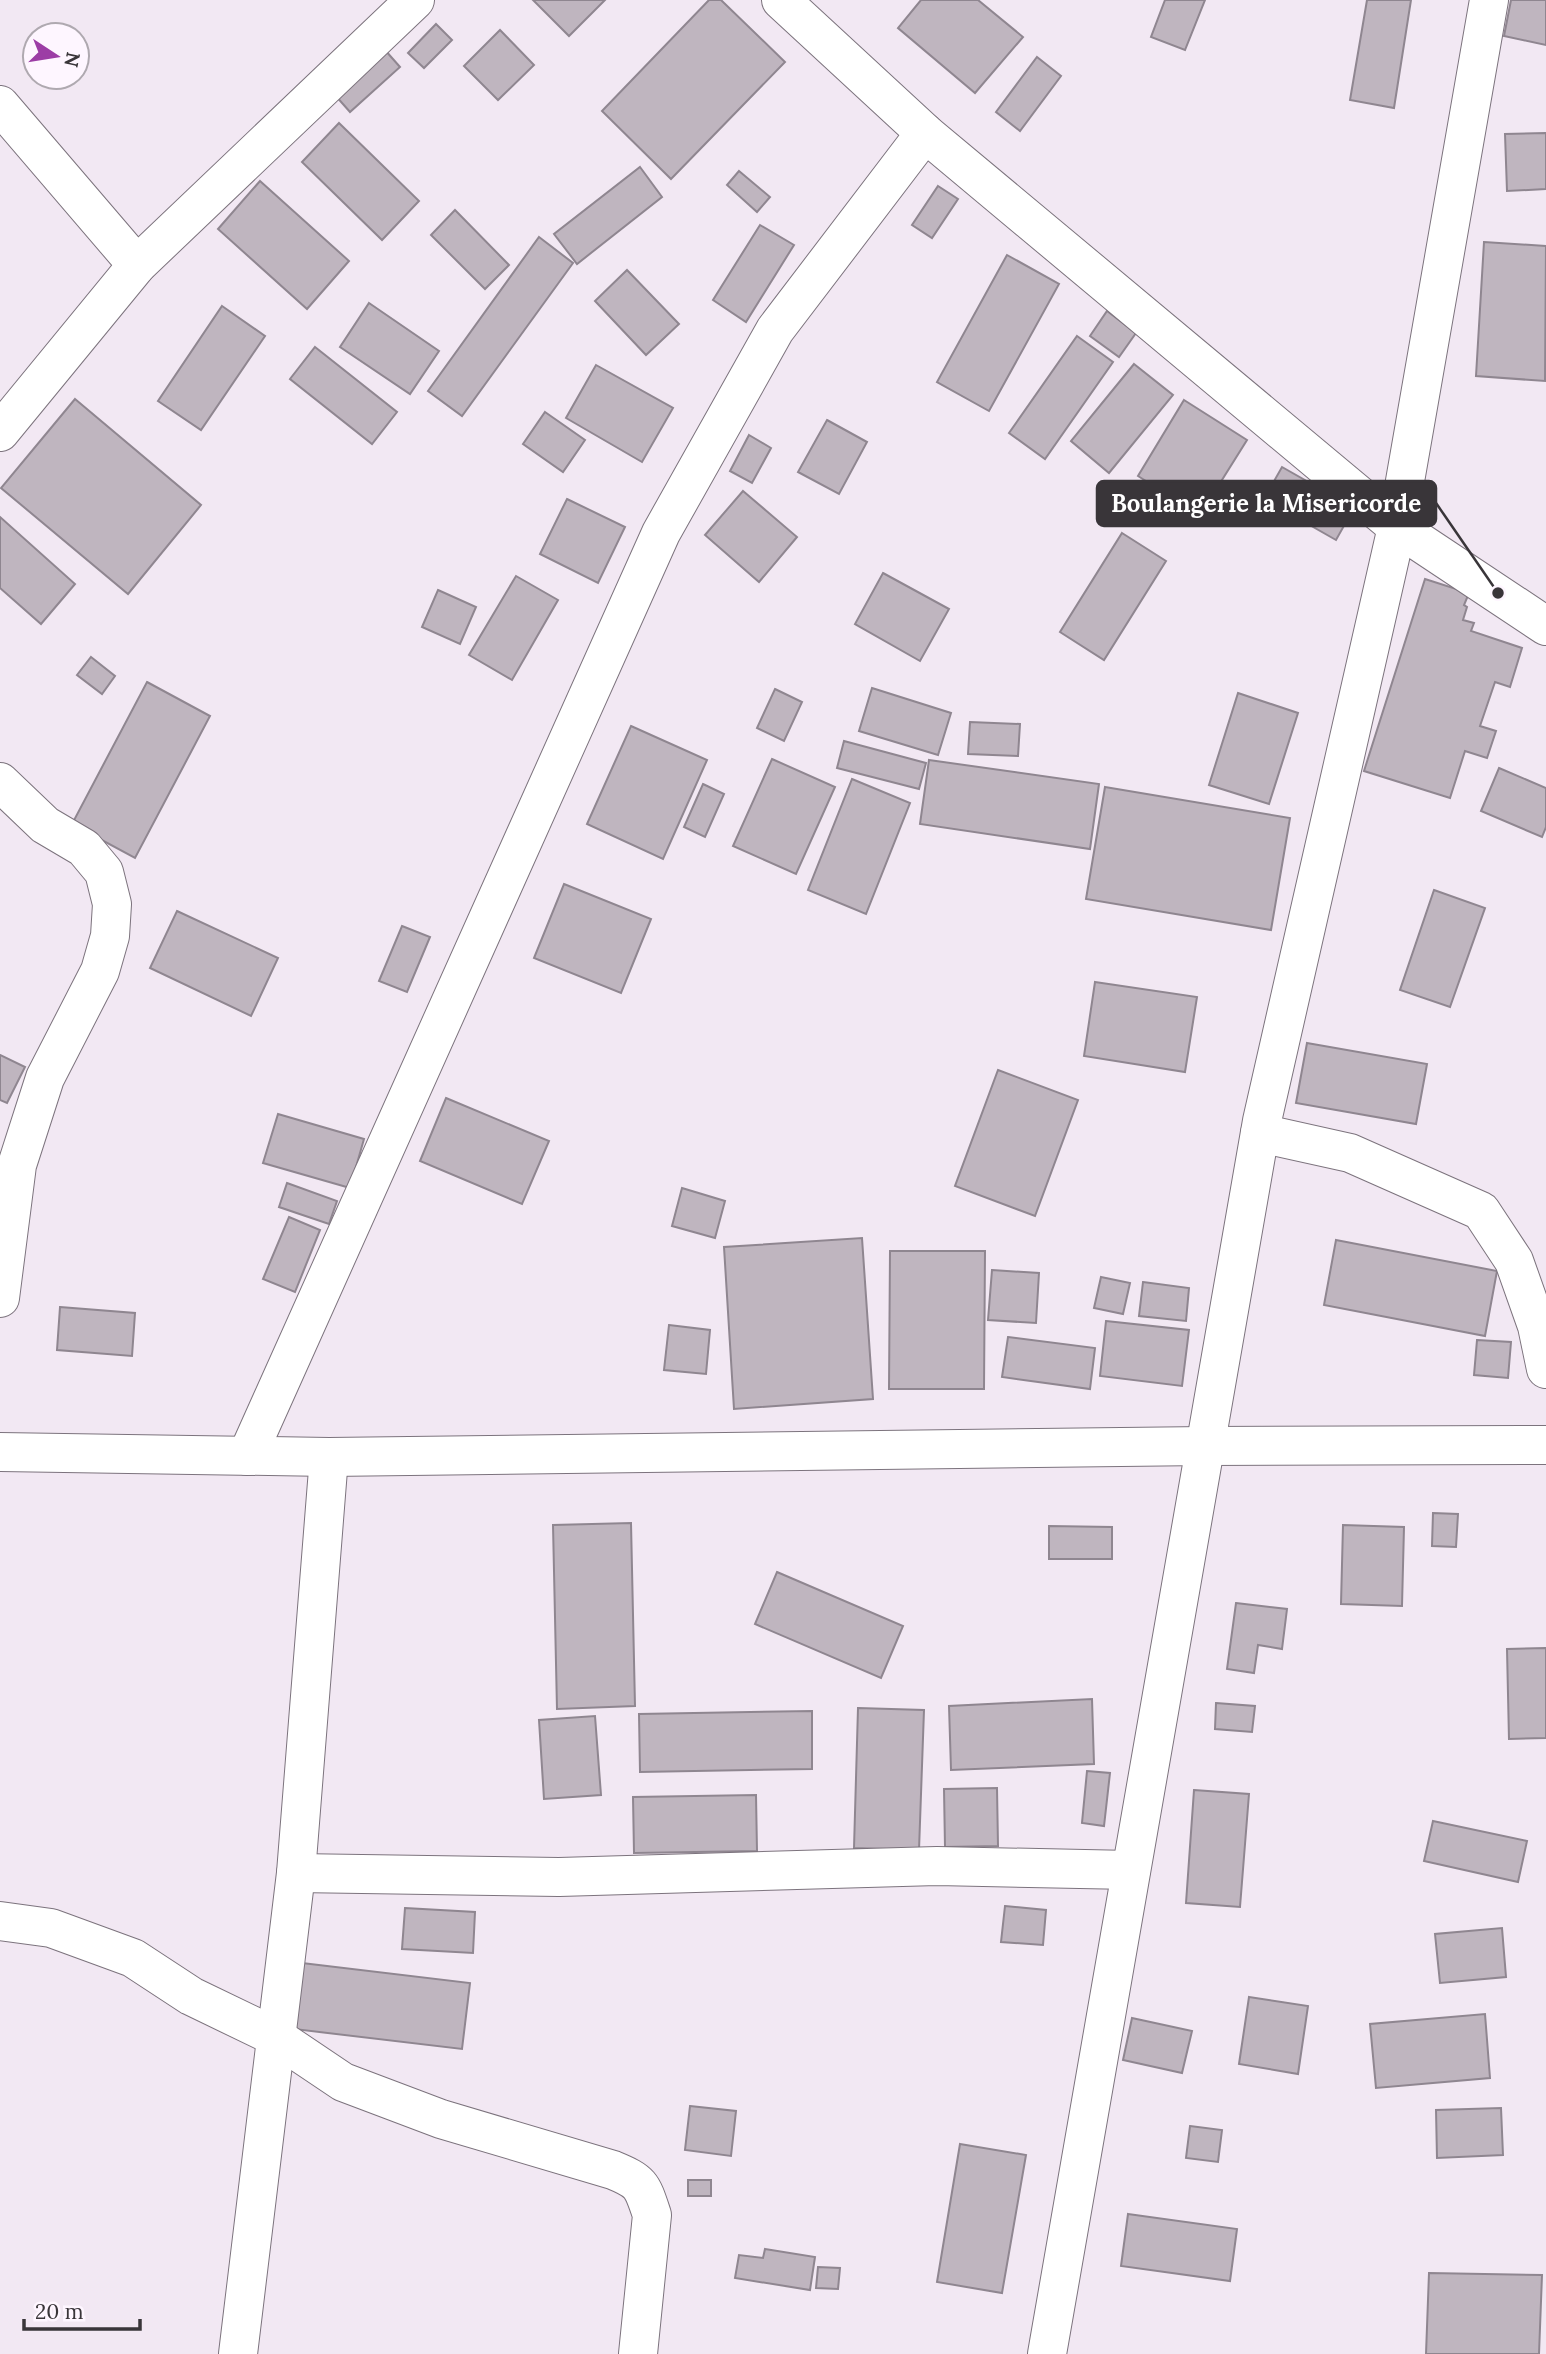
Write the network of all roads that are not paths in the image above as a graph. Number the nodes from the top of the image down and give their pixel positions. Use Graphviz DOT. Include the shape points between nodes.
graph roads {
  1 [pos="415,0"];
  2 [pos="781,0"];
  3 [pos="1489,0"];
  4 [pos="0,105"];
  5 [pos="925,132"];
  6 [pos="136,265"];
  7 [pos="0,432"];
  8 [pos="1397,527"];
  9 [pos="1546,626"];
  10 [pos="0,782"];
  11 [pos="1260,1133"];
  12 [pos="0,1298"];
  13 [pos="1546,1369"];
  14 [pos="1546,1445"];
  15 [pos="1205,1446"];
  16 [pos="0,1452"];
  17 [pos="247,1456"];
  18 [pos="330,1457"];
  19 [pos="1131,1870"];
  20 [pos="296,1873"];
  21 [pos="0,1921"];
  22 [pos="276,2037"];
  23 [pos="238,2354"];
  24 [pos="638,2354"];
  25 [pos="1047,2354"];
  1 -- 6 [label="street"];
  2 -- 5 [label="street"];
  3 -- 8 [label="street"];
  4 -- 6 [label="street"];
  5 -- 8 [label="street"];
  5 -- 17 [label="street" via="775,330 661,533"];
  6 -- 7 [label="street"];
  8 -- 9 [label="street"];
  8 -- 11 [label="street"];
  10 -- 12 [label="street" via="45,825 84,848 104,872 112,904 110,936 100,971 46,1078 17,1165"];
  11 -- 13 [label="street" via="1350,1153 1481,1211 1514,1261 1537,1326"];
  11 -- 15 [label="street"];
  14 -- 15 [label="street"];
  15 -- 18 [label="street"];
  15 -- 19 [label="street"];
  16 -- 17 [label="street"];
  17 -- 18 [label="street"];
  18 -- 20 [label="street"];
  19 -- 20 [label="street" via="937,1866 559,1877"];
  19 -- 25 [label="street"];
  20 -- 22 [label="street"];
  21 -- 22 [label="street" via="51,1928 133,1958 191,1996"];
  22 -- 23 [label="street"];
  22 -- 24 [label="street" via="343,2082 441,2119 637,2180 652,2215"];
}
